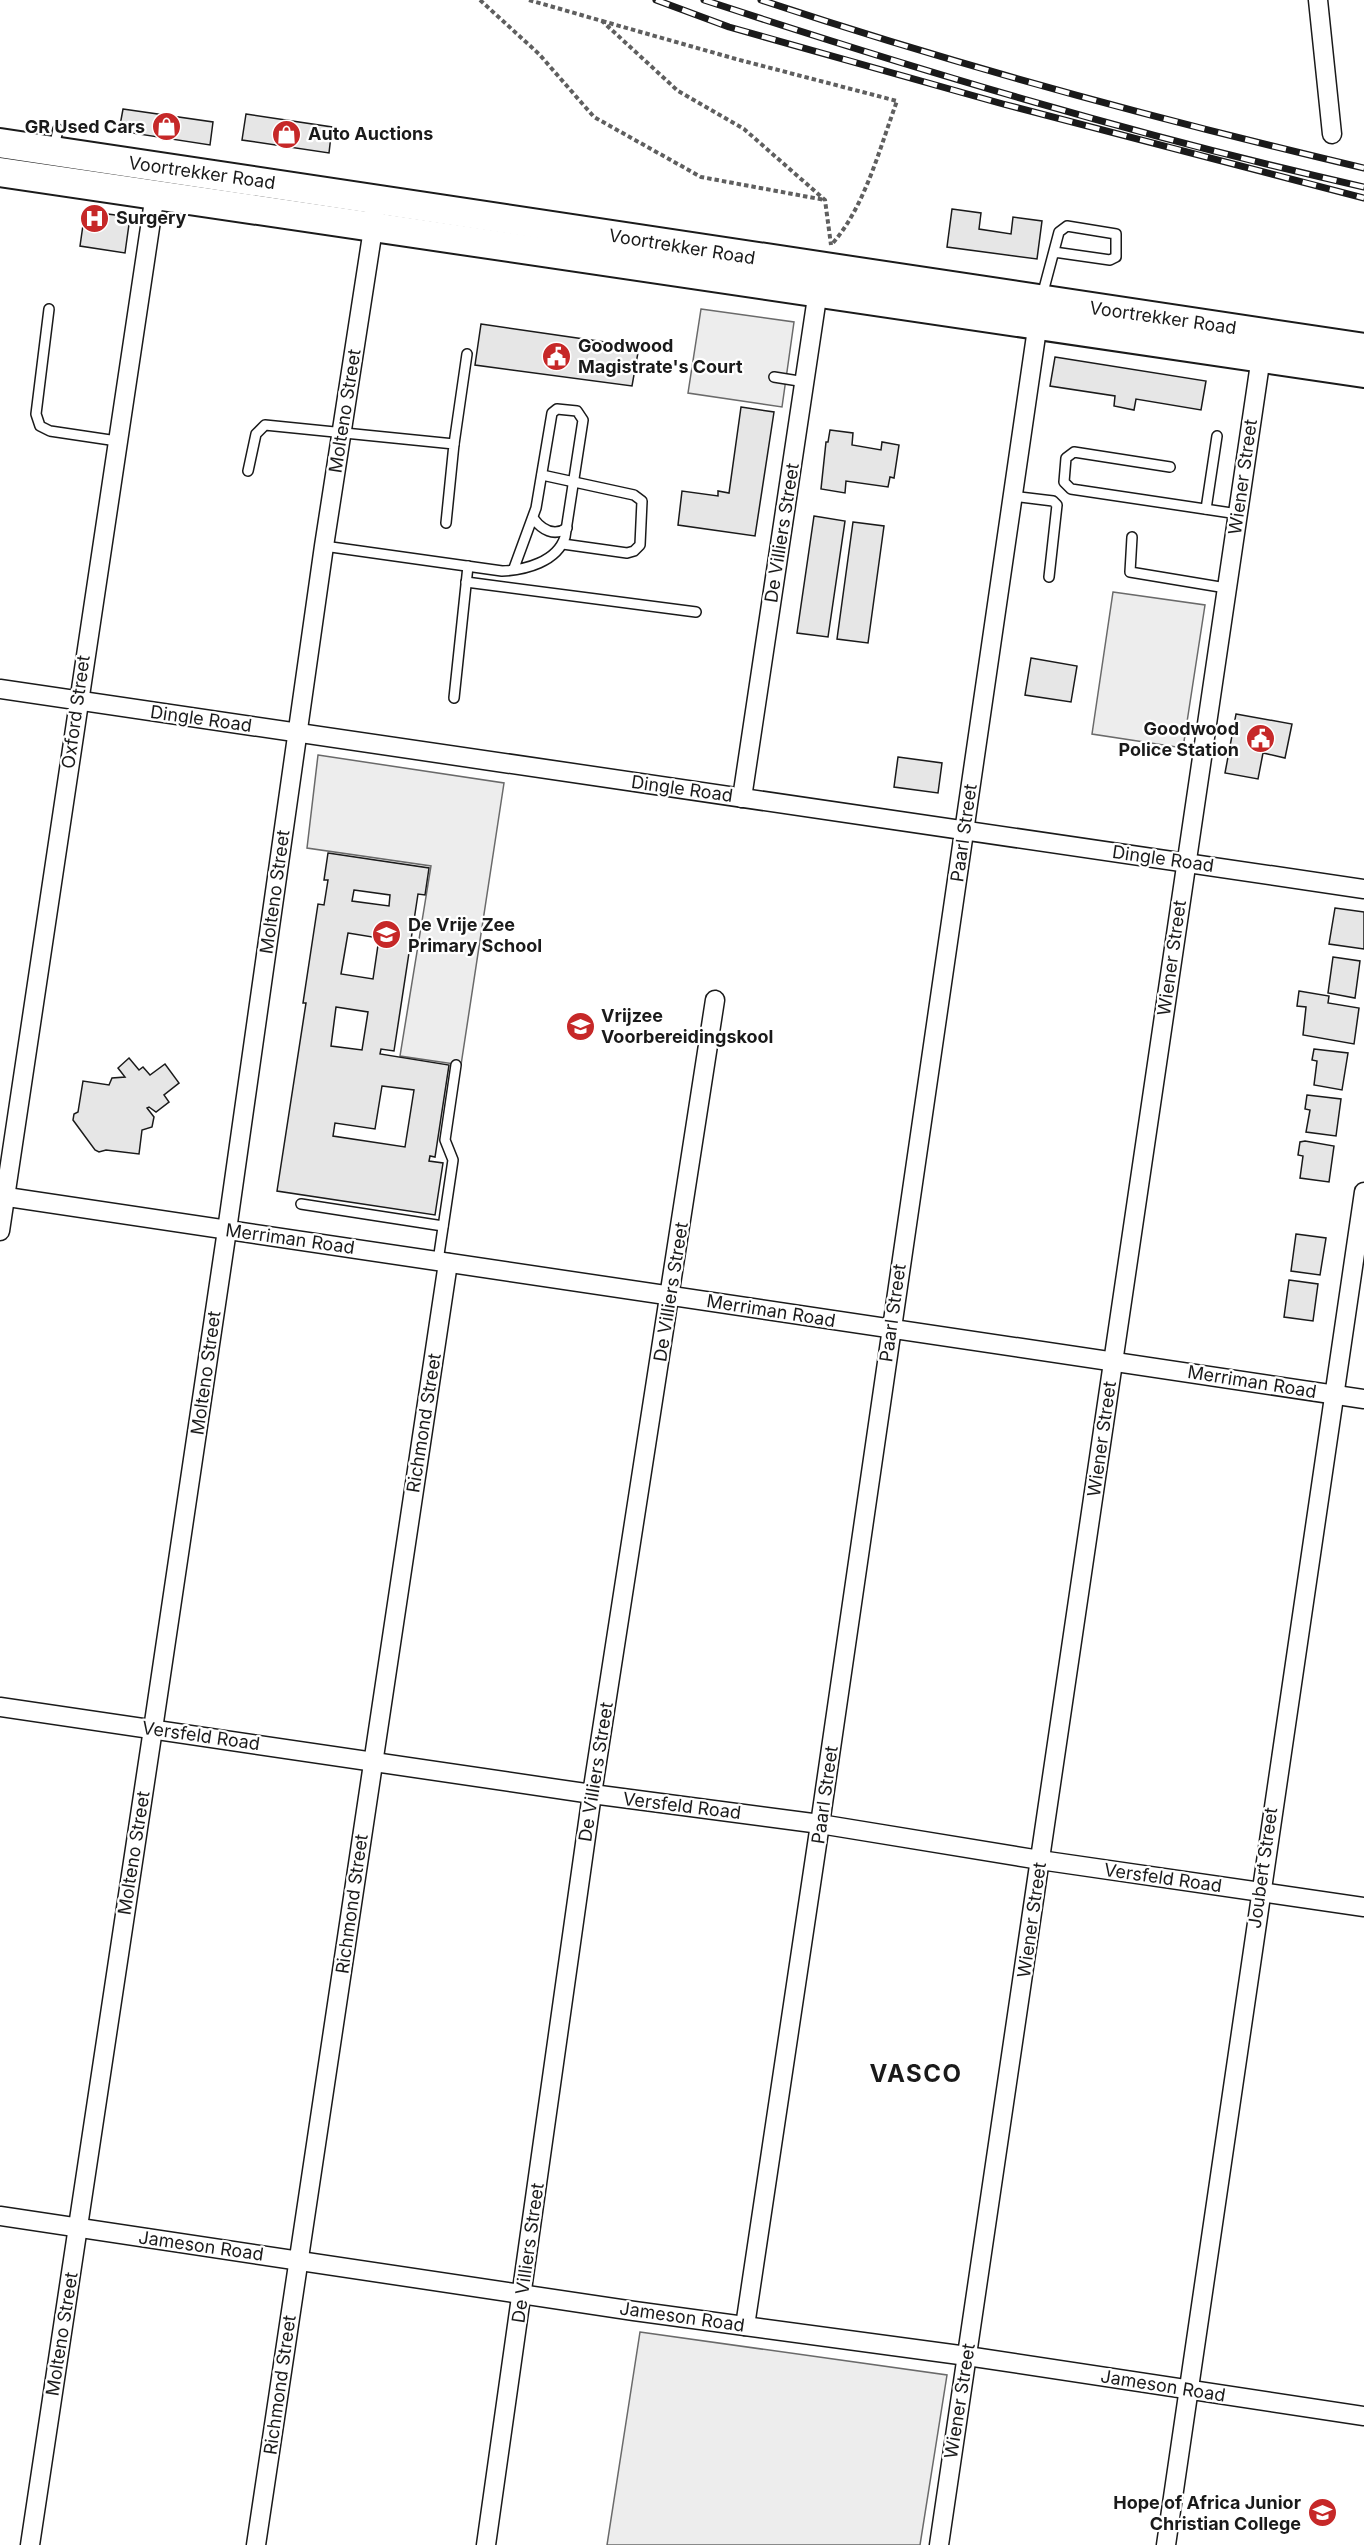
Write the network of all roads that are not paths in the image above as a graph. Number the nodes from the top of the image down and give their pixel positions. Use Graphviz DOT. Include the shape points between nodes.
graph roads {
  1 [pos="1318,0"];
  2 [pos="1332,135"];
  3 [pos="0,143"];
  4 [pos="0,172"];
  5 [pos="154,194"];
  6 [pos="375,213"];
  7 [pos="1054,252"];
  8 [pos="820,280"];
  9 [pos="49,309"];
  10 [pos="1039,313"];
  11 [pos="1263,345"];
  12 [pos="1364,348"];
  13 [pos="467,354"];
  14 [pos="1364,373"];
  15 [pos="774,377"];
  16 [pos="805,382"];
  17 [pos="342,431"];
  18 [pos="1217,436"];
  19 [pos="117,441"];
  20 [pos="454,444"];
  21 [pos="1170,467"];
  22 [pos="248,471"];
  23 [pos="542,475"];
  24 [pos="574,482"];
  25 [pos="1012,496"];
  26 [pos="1206,509"];
  27 [pos="1238,514"];
  28 [pos="533,519"];
  29 [pos="446,523"];
  30 [pos="567,528"];
  31 [pos="1132,537"];
  32 [pos="563,544"];
  33 [pos="324,546"];
  34 [pos="468,566"];
  35 [pos="514,568"];
  36 [pos="1049,577"];
  37 [pos="466,582"];
  38 [pos="1227,588"];
  39 [pos="696,612"];
  40 [pos="0,689"];
  41 [pos="454,698"];
  42 [pos="78,702"];
  43 [pos="297,733"];
  44 [pos="742,798"];
  45 [pos="964,830"];
  46 [pos="1186,862"];
  47 [pos="1364,889"];
  48 [pos="715,1000"];
  49 [pos="456,1065"];
  50 [pos="1364,1192"];
  51 [pos="2,1197"];
  52 [pos="301,1204"];
  53 [pos="443,1226"];
  54 [pos="227,1230"];
  55 [pos="0,1231"];
  56 [pos="443,1262"];
  57 [pos="670,1296"];
  58 [pos="891,1330"];
  59 [pos="1114,1361"];
  60 [pos="1335,1395"];
  61 [pos="1364,1399"];
  62 [pos="0,1707"];
  63 [pos="153,1729"];
  64 [pos="373,1760"];
  65 [pos="592,1794"];
  66 [pos="820,1824"];
  67 [pos="1040,1860"];
  68 [pos="1260,1892"];
  69 [pos="1364,1908"];
  70 [pos="0,2216"];
  71 [pos="78,2228"];
  72 [pos="298,2260"];
  73 [pos="522,2293"];
  74 [pos="745,2326"];
  75 [pos="967,2356"];
  76 [pos="1189,2389"];
  77 [pos="1364,2416"];
  78 [pos="30,2545"];
  79 [pos="256,2545"];
  80 [pos="486,2545"];
  81 [pos="939,2545"];
  82 [pos="1166,2545"];
  1 -- 2 [label="street"];
  3 -- 6 [label="main road, Voortrekker Road" via="56,140"];
  4 -- 5 [label="main road, Voortrekker Road"];
  5 -- 6 [label="main road, Voortrekker Road"];
  5 -- 19 [label="street, Oxford Street"];
  6 -- 8 [label="main road, Voortrekker Road"];
  6 -- 17 [label="street, Molteno Street"];
  7 -- 7 [label="lane" via="1110,260 1116,257 1118,237 1112,232 1064,227"];
  7 -- 10 [label="lane"];
  8 -- 10 [label="main road, Voortrekker Road"];
  8 -- 16 [label="street, De Villiers Street"];
  9 -- 19 [label="lane" via="36,414 40,426"];
  10 -- 11 [label="main road, Voortrekker Road"];
  10 -- 25 [label="street, Paarl Street"];
  11 -- 12 [label="main road, Voortrekker Road"];
  11 -- 14 [label="main road, Voortrekker Road"];
  11 -- 27 [label="street, Wiener Street"];
  13 -- 20 [label="lane"];
  15 -- 16 [label="lane"];
  16 -- 44 [label="street, De Villiers Street"];
  17 -- 20 [label="lane"];
  17 -- 22 [label="lane" via="265,425 256,434"];
  17 -- 33 [label="street, Molteno Street"];
  18 -- 26 [label="lane"];
  19 -- 42 [label="street, Oxford Street"];
  20 -- 29 [label="lane"];
  21 -- 26 [label="lane" via="1074,452 1066,458 1064,482 1071,489"];
  23 -- 24 [label="lane"];
  23 -- 24 [label="lane" via="552,413 574,410 583,420"];
  23 -- 28 [label="lane"];
  24 -- 30 [label="lane"];
  24 -- 32 [label="lane" via="639,497 644,507 640,545 627,553"];
  25 -- 36 [label="lane" via="1053,501 1057,506"];
  25 -- 45 [label="street, Paarl Street"];
  26 -- 27 [label="lane"];
  27 -- 38 [label="street, Wiener Street"];
  28 -- 30 [label="lane" via="549,531"];
  28 -- 35 [label="lane"];
  30 -- 32 [label="lane"];
  31 -- 38 [label="lane" via="1132,573"];
  32 -- 35 [label="lane" via="539,564"];
  33 -- 34 [label="lane"];
  33 -- 43 [label="street, Molteno Street"];
  34 -- 35 [label="lane"];
  34 -- 37 [label="lane"];
  37 -- 39 [label="lane"];
  37 -- 41 [label="lane"];
  38 -- 46 [label="street, Wiener Street"];
  40 -- 42 [label="street, Dingle Road"];
  42 -- 43 [label="street, Dingle Road"];
  42 -- 51 [label="street, Oxford Street"];
  43 -- 44 [label="street, Dingle Road"];
  43 -- 54 [label="street, Molteno Street"];
  44 -- 45 [label="street, Dingle Road"];
  45 -- 46 [label="street, Dingle Road"];
  45 -- 58 [label="street, Paarl Street"];
  46 -- 47 [label="street, Dingle Road"];
  46 -- 59 [label="street, Wiener Street"];
  48 -- 57 [label="street, De Villiers Street"];
  49 -- 53 [label="lane" via="445,1140 453,1160"];
  50 -- 60 [label="street, Joubert Street"];
  51 -- 54 [label="street, Merriman Road"];
  51 -- 55 [label="street, Oxford Street"];
  52 -- 53 [label="lane"];
  53 -- 56 [label="lane"];
  54 -- 56 [label="street, Merriman Road"];
  54 -- 63 [label="street, Molteno Street"];
  56 -- 57 [label="street, Merriman Road"];
  56 -- 64 [label="street, Richmond Street"];
  57 -- 58 [label="street, Merriman Road"];
  57 -- 65 [label="street, De Villiers Street"];
  58 -- 59 [label="street, Merriman Road"];
  58 -- 66 [label="street, Paarl Street"];
  59 -- 60 [label="street, Merriman Road"];
  59 -- 67 [label="street, Wiener Street"];
  60 -- 61 [label="street, Merriman Road"];
  60 -- 68 [label="street, Joubert Street"];
  62 -- 63 [label="street, Versfeld Road"];
  63 -- 64 [label="street, Versfeld Road"];
  63 -- 71 [label="street, Molteno Street"];
  64 -- 65 [label="street, Versfeld Road"];
  64 -- 72 [label="street, Richmond Street"];
  65 -- 66 [label="street, Versfeld Road"];
  65 -- 73 [label="street, De Villiers Street"];
  66 -- 67 [label="street, Versfeld Road"];
  66 -- 74 [label="street, Paarl Street"];
  67 -- 68 [label="street, Versfeld Road"];
  67 -- 75 [label="street, Wiener Street"];
  68 -- 69 [label="street, Versfeld Road"];
  68 -- 76 [label="street, Joubert Street"];
  70 -- 71 [label="street, Jameson Road"];
  71 -- 72 [label="street, Jameson Road"];
  71 -- 78 [label="street, Molteno Street"];
  72 -- 73 [label="street, Jameson Road"];
  72 -- 79 [label="street, Richmond Street"];
  73 -- 74 [label="street, Jameson Road"];
  73 -- 80 [label="street, De Villiers Street"];
  74 -- 75 [label="street, Jameson Road"];
  75 -- 76 [label="street, Jameson Road"];
  75 -- 81 [label="street, Wiener Street"];
  76 -- 77 [label="street, Jameson Road"];
  76 -- 82 [label="street, Joubert Street"];
}
